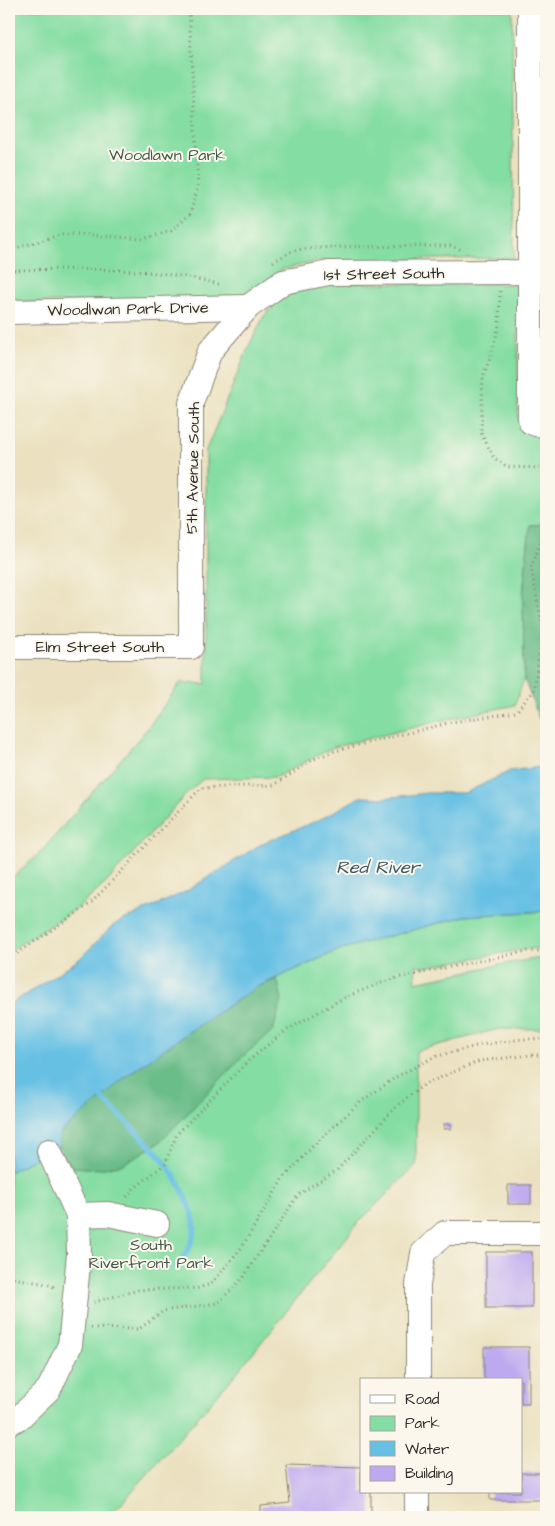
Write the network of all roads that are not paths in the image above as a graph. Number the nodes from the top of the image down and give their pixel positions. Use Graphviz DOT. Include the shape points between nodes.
graph roads {
  1 [pos="530,9"];
  2 [pos="538,268"];
  3 [pos="248,307"];
  4 [pos="9,312"];
  5 [pos="539,423"];
  6 [pos="9,647"];
  7 [pos="191,647"];
  8 [pos="49,1151"];
  9 [pos="78,1215"];
  10 [pos="158,1224"];
  11 [pos="546,1233"];
  12 [pos="418,1378"];
  13 [pos="9,1423"];
  14 [pos="417,1494"];
  15 [pos="417,1517"];
  1 -- 2 [label="street"];
  2 -- 3 [label="street, 1st Street South" via="330,273 283,282"];
  2 -- 5 [label="street" via="530,418"];
  3 -- 4 [label="street, Woodlwan Park Drive"];
  3 -- 7 [label="street, 5th Avenue South" via="210,351 191,403"];
  6 -- 7 [label="street, Elm Street South"];
  8 -- 9 [label="street"];
  9 -- 10 [label="street" via="114,1216"];
  9 -- 13 [label="street" via="79,1254 70,1345 49,1389 20,1417"];
  11 -- 12 [label="street" via="445,1233 423,1253 418,1285"];
  14 -- 15 [label="street"];
}
